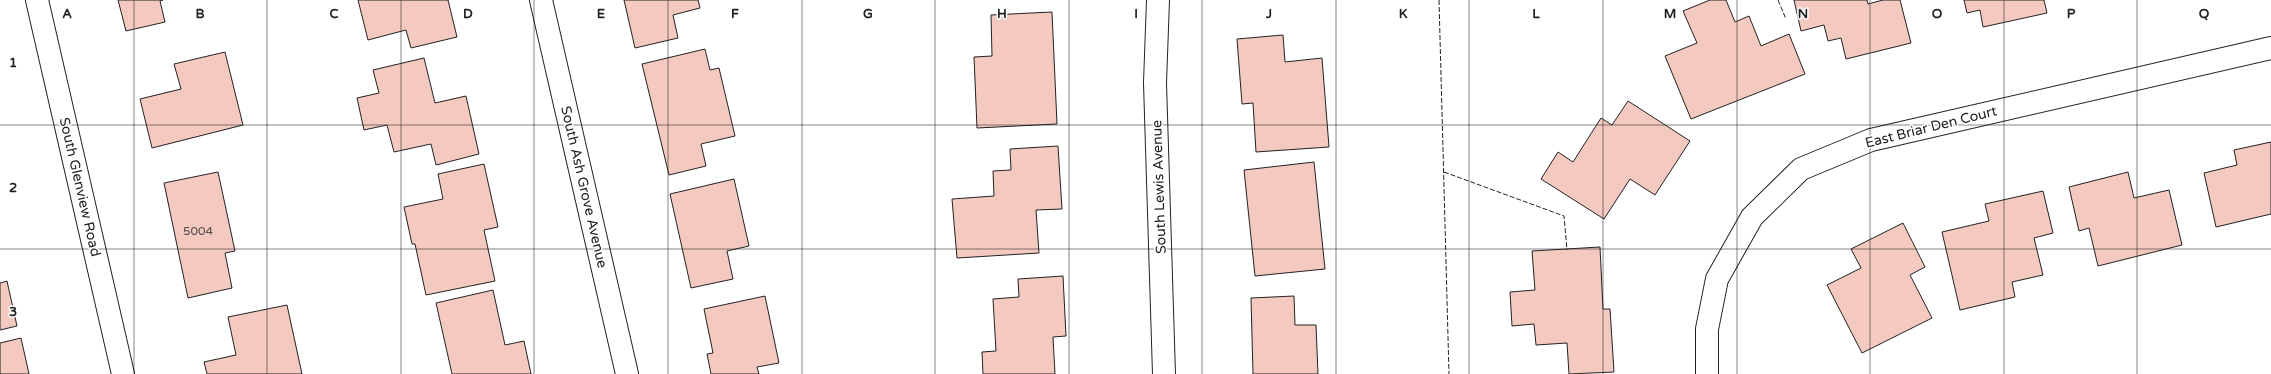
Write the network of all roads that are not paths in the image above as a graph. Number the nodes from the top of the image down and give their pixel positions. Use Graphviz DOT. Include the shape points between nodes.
graph roads {
  1 [pos="37,0"];
  2 [pos="541,0"];
  3 [pos="1158,0"];
  4 [pos="2271,48"];
  5 [pos="123,374"];
  6 [pos="626,374"];
  7 [pos="1164,374"];
  8 [pos="1707,374"];
  1 -- 5 [label="street, South Glenview Road"];
  2 -- 6 [label="street, South Ash Grove Avenue"];
  3 -- 7 [label="street, South Lewis Avenue" via="1155,83"];
  4 -- 8 [label="street, East Briar Den Court" via="1871,140 1801,169 1752,218 1717,279 1706,329"];
}
